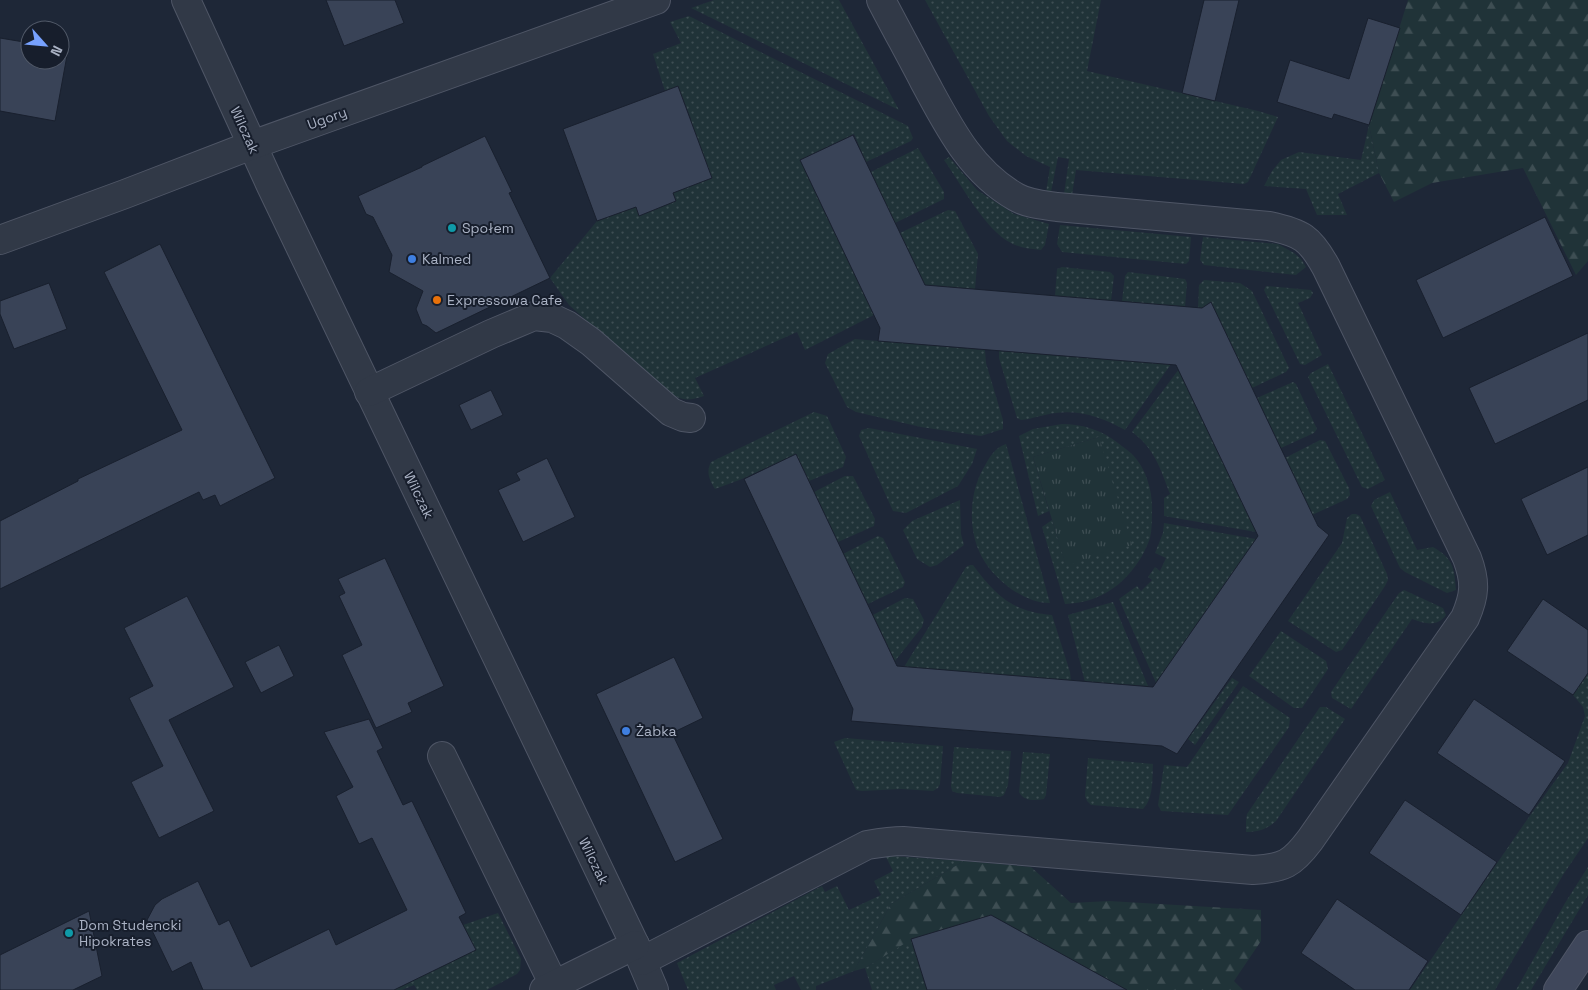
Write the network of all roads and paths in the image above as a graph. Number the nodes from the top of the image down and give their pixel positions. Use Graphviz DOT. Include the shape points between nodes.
graph roads {
  1 [pos="186,0"];
  2 [pos="656,0"];
  3 [pos="880,0"];
  4 [pos="252,145"];
  5 [pos="0,240"];
  6 [pos="369,392"];
  7 [pos="691,418"];
  8 [pos="442,756"];
  9 [pos="1588,945"];
  10 [pos="638,953"];
  11 [pos="549,988"];
  12 [pos="654,990"];
  13 [pos="1558,990"];
  1 -- 4 [label="street, Wilczak"];
  2 -- 4 [label="street, Ugory"];
  3 -- 10 [label="street" via="955,137 983,173 1018,198 1056,207 1269,226 1301,235 1311,244 1326,268 1467,558 1474,588 1471,604 1460,625 1310,840 1286,865 1253,870 891,841 867,846"];
  4 -- 5 [label="street, Ugory"];
  4 -- 6 [label="street, Wilczak"];
  6 -- 7 [label="street" via="534,316 567,324 671,412"];
  6 -- 10 [label="street, Wilczak"];
  8 -- 11 [label="street"];
  9 -- 13 [label="street"];
  10 -- 11 [label="street"];
  10 -- 12 [label="street, Wilczak"];
}
